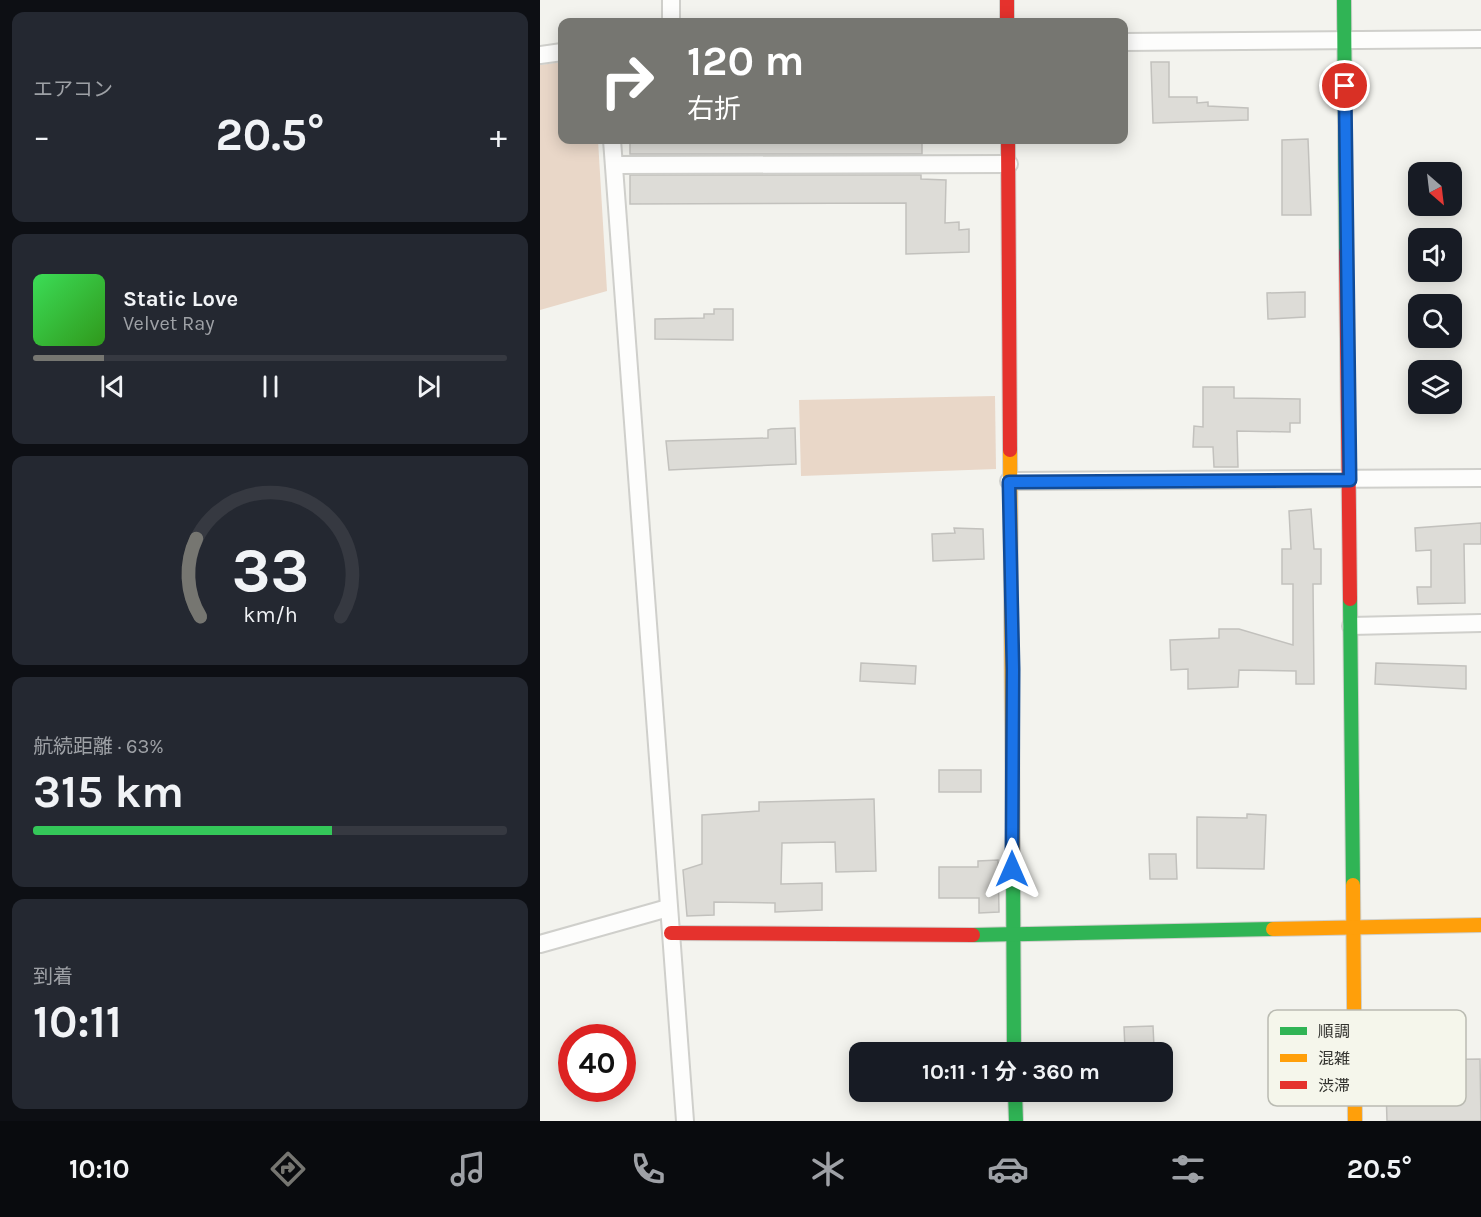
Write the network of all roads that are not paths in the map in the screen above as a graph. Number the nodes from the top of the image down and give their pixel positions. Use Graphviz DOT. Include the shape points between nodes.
graph roads {
  1 [pos="671,0"];
  2 [pos="1007,0"];
  3 [pos="1344,0"];
  4 [pos="671,18"];
  5 [pos="1007,18"];
  6 [pos="1481,39"];
  7 [pos="1345,40"];
  8 [pos="1128,42"];
  9 [pos="558,53"];
  10 [pos="540,55"];
  11 [pos="612,144"];
  12 [pos="1008,144"];
  13 [pos="1009,164"];
  14 [pos="614,165"];
  15 [pos="1481,478"];
  16 [pos="1350,480"];
  17 [pos="1009,482"];
  18 [pos="1481,623"];
  19 [pos="1351,626"];
  20 [pos="669,908"];
  21 [pos="1481,925"];
  22 [pos="1353,928"];
  23 [pos="671,933"];
  24 [pos="1012,935"];
  25 [pos="540,944"];
  26 [pos="1354,1010"];
  27 [pos="1014,1042"];
  28 [pos="1015,1102"];
  29 [pos="1355,1106"];
  30 [pos="685,1121"];
  31 [pos="1016,1121"];
  32 [pos="1355,1121"];
  1 -- 4 [label="street"];
  2 -- 5 [label="street"];
  3 -- 7 [label="street"];
  6 -- 7 [label="street"];
  7 -- 8 [label="street"];
  7 -- 16 [label="street"];
  9 -- 10 [label="street"];
  11 -- 14 [label="street"];
  12 -- 13 [label="street"];
  13 -- 14 [label="street"];
  13 -- 17 [label="street"];
  14 -- 20 [label="street"];
  15 -- 16 [label="street"];
  16 -- 17 [label="street"];
  16 -- 19 [label="street"];
  17 -- 24 [label="street"];
  18 -- 19 [label="street"];
  19 -- 22 [label="street"];
  20 -- 23 [label="street"];
  20 -- 25 [label="street"];
  21 -- 22 [label="street"];
  22 -- 24 [label="street"];
  22 -- 26 [label="street"];
  23 -- 24 [label="street"];
  23 -- 30 [label="street"];
  24 -- 27 [label="street"];
  28 -- 31 [label="street"];
  29 -- 32 [label="street"];
}
